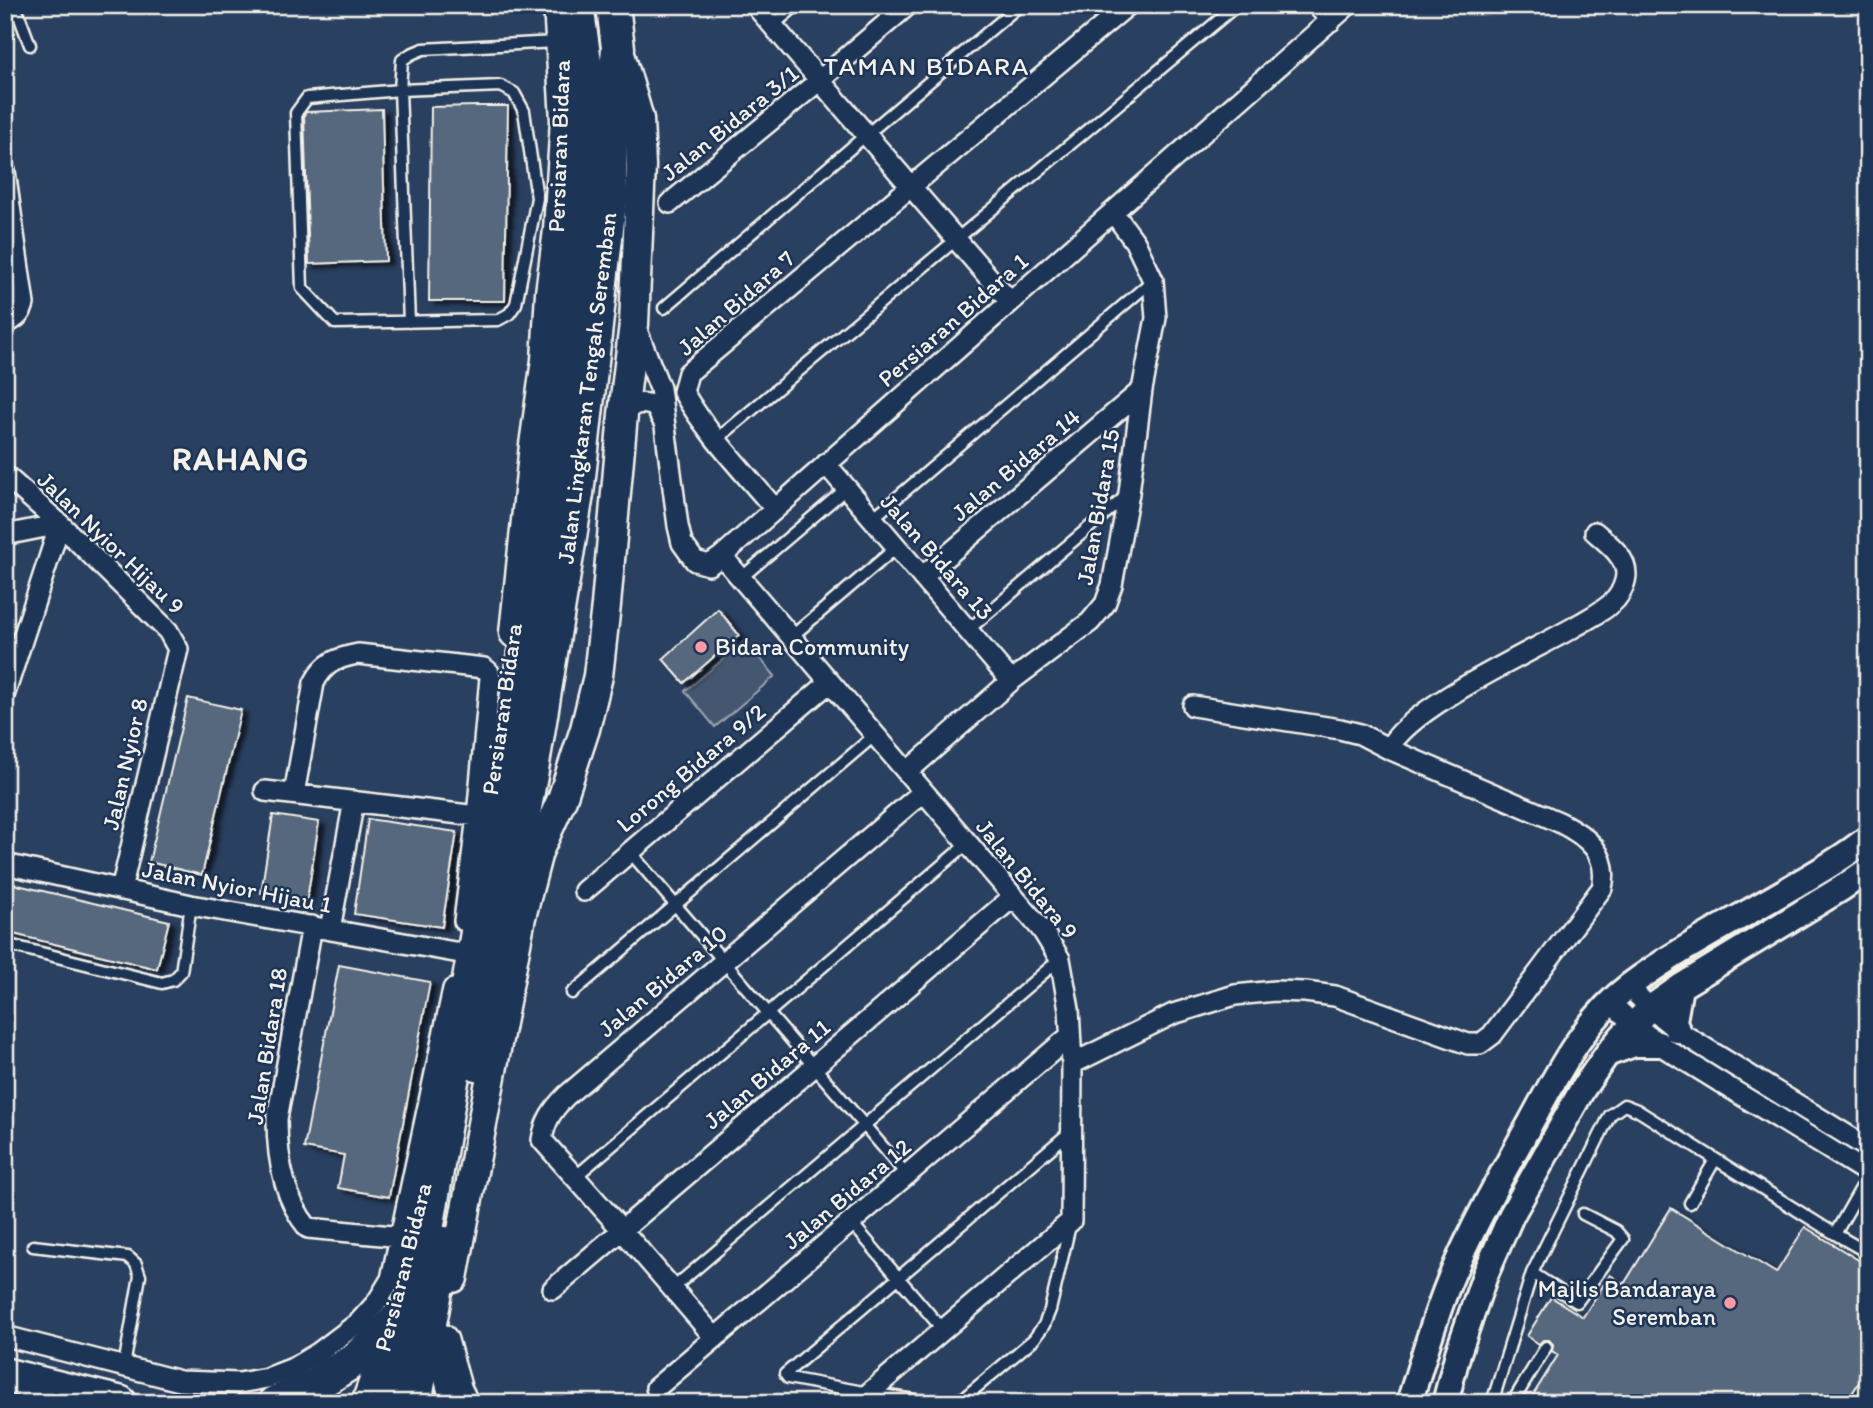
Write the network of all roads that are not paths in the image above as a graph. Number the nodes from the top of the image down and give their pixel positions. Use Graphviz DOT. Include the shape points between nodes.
graph roads {
  1 [pos="15,5"];
  2 [pos="558,5"];
  3 [pos="577,5"];
  4 [pos="613,5"];
  5 [pos="755,5"];
  6 [pos="797,5"];
  7 [pos="908,5"];
  8 [pos="1020,5"];
  9 [pos="1128,5"];
  10 [pos="1237,5"];
  11 [pos="1317,5"];
  12 [pos="1349,5"];
  13 [pos="1331,21"];
  14 [pos="772,26"];
  15 [pos="561,42"];
  16 [pos="30,45"];
  17 [pos="618,48"];
  18 [pos="820,80"];
  19 [pos="400,90"];
  20 [pos="866,135"];
  21 [pos="5,173"];
  22 [pos="910,187"];
  23 [pos="670,203"];
  24 [pos="1113,212"];
  25 [pos="957,240"];
  26 [pos="11,247"];
  27 [pos="1153,280"];
  28 [pos="1010,302"];
  29 [pos="664,309"];
  30 [pos="409,322"];
  31 [pos="5,324"];
  32 [pos="634,324"];
  33 [pos="1142,390"];
  34 [pos="622,414"];
  35 [pos="664,422"];
  36 [pos="716,440"];
  37 [pos="826,464"];
  38 [pos="5,475"];
  39 [pos="847,488"];
  40 [pos="1129,493"];
  41 [pos="549,504"];
  42 [pos="775,509"];
  43 [pos="873,519"];
  44 [pos="60,524"];
  45 [pos="1595,532"];
  46 [pos="5,535"];
  47 [pos="897,547"];
  48 [pos="722,556"];
  49 [pos="922,577"];
  50 [pos="741,578"];
  51 [pos="968,630"];
  52 [pos="791,637"];
  53 [pos="178,649"];
  54 [pos="1011,681"];
  55 [pos="830,682"];
  56 [pos="5,694"];
  57 [pos="1194,706"];
  58 [pos="875,735"];
  59 [pos="1389,749"];
  60 [pos="531,770"];
  61 [pos="907,772"];
  62 [pos="265,791"];
  63 [pos="923,792"];
  64 [pos="294,794"];
  65 [pos="354,801"];
  66 [pos="477,816"];
  67 [pos="1868,838"];
  68 [pos="968,844"];
  69 [pos="630,852"];
  70 [pos="5,864"];
  71 [pos="1868,870"];
  72 [pos="121,890"];
  73 [pos="584,891"];
  74 [pos="1013,897"];
  75 [pos="191,905"];
  76 [pos="676,905"];
  77 [pos="321,928"];
  78 [pos="5,944"];
  79 [pos="460,953"];
  80 [pos="1060,959"];
  81 [pos="724,962"];
  82 [pos="1680,987"];
  83 [pos="572,993"];
  84 [pos="1619,994"];
  85 [pos="768,1013"];
  86 [pos="1642,1016"];
  87 [pos="1070,1036"];
  88 [pos="1667,1037"];
  89 [pos="1607,1054"];
  90 [pos="1072,1064"];
  91 [pos="814,1066"];
  92 [pos="864,1126"];
  93 [pos="1070,1132"];
  94 [pos="1868,1148"];
  95 [pos="1715,1160"];
  96 [pos="906,1175"];
  97 [pos="1868,1175"];
  98 [pos="575,1177"];
  99 [pos="1690,1203"];
  100 [pos="1583,1214"];
  101 [pos="1071,1221"];
  102 [pos="851,1222"];
  103 [pos="622,1230"];
  104 [pos="1835,1234"];
  105 [pos="408,1237"];
  106 [pos="33,1246"];
  107 [pos="1868,1253"];
  108 [pos="1532,1273"];
  109 [pos="899,1278"];
  110 [pos="553,1289"];
  111 [pos="672,1289"];
  112 [pos="395,1321"];
  113 [pos="943,1330"];
  114 [pos="5,1336"];
  115 [pos="715,1338"];
  116 [pos="441,1341"];
  117 [pos="1546,1348"];
  118 [pos="124,1366"];
  119 [pos="5,1375"];
  120 [pos="656,1388"];
  121 [pos="869,1393"];
  122 [pos="120,1403"];
  123 [pos="275,1403"];
  124 [pos="366,1403"];
  125 [pos="386,1403"];
  126 [pos="415,1403"];
  127 [pos="428,1403"];
  128 [pos="461,1403"];
  129 [pos="934,1403"];
  130 [pos="948,1403"];
  131 [pos="1409,1403"];
  132 [pos="1445,1403"];
  133 [pos="1492,1403"];
  134 [pos="1512,1403"];
  1 -- 16 [label="lane"];
  2 -- 15 [label="main road, Persiaran Bidara"];
  3 -- 41 [label="main road, Jalan Lingkaran Tengah Seremban" via="585,62 586,141 580,253"];
  4 -- 17 [label="main road, Jalan Lingkaran Tengah Seremban"];
  5 -- 14 [label="street"];
  6 -- 14 [label="lane"];
  7 -- 18 [label="street, Jalan Bidara 3/1"];
  8 -- 20 [label="lane"];
  9 -- 22 [label="street, Jalan Bidara 7"];
  10 -- 25 [label="lane"];
  11 -- 13 [label="street"];
  12 -- 13 [label="street, Persiaran Bidara 1"];
  13 -- 24 [label="street, Persiaran Bidara 1"];
  14 -- 18 [label="street"];
  15 -- 19 [label="lane" via="423,49 402,60"];
  15 -- 105 [label="main road, Persiaran Bidara" via="565,120 558,230 509,674 466,942"];
  17 -- 32 [label="main road, Persiaran Bidara" via="639,119"];
  17 -- 60 [label="main road, Jalan Lingkaran Tengah Seremban" via="610,202 577,494"];
  18 -- 20 [label="street"];
  18 -- 23 [label="street, Jalan Bidara 3/1"];
  19 -- 30 [label="lane"];
  19 -- 30 [label="lane" via="307,98 296,113 302,288 335,323"];
  19 -- 30 [label="lane" via="501,86 514,93 524,111 537,198 516,304 509,314 498,320"];
  20 -- 22 [label="street"];
  20 -- 29 [label="lane"];
  21 -- 26 [label="street"];
  22 -- 25 [label="street"];
  22 -- 36 [label="street, Jalan Bidara 7" via="688,373 683,392"];
  24 -- 27 [label="street, Jalan Bidara 15" via="1135,242"];
  24 -- 28 [label="street, Persiaran Bidara 1"];
  25 -- 28 [label="street"];
  25 -- 36 [label="lane"];
  26 -- 31 [label="street" via="24,304 21,313"];
  27 -- 33 [label="street, Jalan Bidara 15" via="1156,318"];
  27 -- 43 [label="lane"];
  28 -- 37 [label="street, Persiaran Bidara 1"];
  32 -- 34 [label="main road, Persiaran Bidara"];
  32 -- 35 [label="street" via="660,388"];
  33 -- 40 [label="street, Jalan Bidara 15"];
  33 -- 49 [label="street, Jalan Bidara 14"];
  34 -- 35 [label="street" via="643,402 655,406"];
  34 -- 116 [label="main road, Persiaran Bidara" via="598,676 585,729 562,799 538,852 521,917"];
  35 -- 48 [label="street" via="682,543 695,561 709,565"];
  36 -- 42 [label="street, Jalan Bidara 7"];
  37 -- 39 [label="street, Jalan Bidara 13"];
  37 -- 42 [label="street, Persiaran Bidara 1"];
  38 -- 44 [label="street, Jalan Nyior Hijau 9"];
  39 -- 43 [label="street, Jalan Bidara 13"];
  39 -- 50 [label="lane"];
  40 -- 51 [label="lane"];
  40 -- 54 [label="street, Jalan Bidara 15" via="1105,604 1090,622"];
  41 -- 125 [label="main road, Persiaran Bidara" via="428,1224"];
  42 -- 48 [label="street, Persiaran Bidara 1"];
  43 -- 47 [label="street, Jalan Bidara 13"];
  44 -- 46 [label="street"];
  44 -- 53 [label="street, Jalan Nyior Hijau 9" via="168,631"];
  44 -- 56 [label="street"];
  45 -- 59 [label="street" via="1621,559 1626,573 1618,598 1419,716"];
  47 -- 49 [label="street, Jalan Bidara 13"];
  47 -- 52 [label="lane"];
  48 -- 50 [label="street, Jalan Bidara 9"];
  49 -- 51 [label="street, Jalan Bidara 13"];
  50 -- 52 [label="street, Jalan Bidara 9"];
  51 -- 54 [label="street, Jalan Bidara 13"];
  52 -- 55 [label="street, Jalan Bidara 9"];
  53 -- 72 [label="street, Jalan Nyior 8"];
  54 -- 61 [label="street, Jalan Bidara 15"];
  55 -- 58 [label="street, Jalan Bidara 9"];
  55 -- 69 [label="street, Lorong Bidara 9/2"];
  57 -- 59 [label="street" via="1340,729"];
  58 -- 61 [label="street, Jalan Bidara 9"];
  58 -- 76 [label="lane"];
  59 -- 90 [label="street" via="1578,832 1605,866 1602,888 1492,1035 1480,1044 1468,1044 1335,996 1275,991 1235,995 1173,1014"];
  60 -- 126 [label="main road, Persiaran Bidara"];
  61 -- 63 [label="street, Jalan Bidara 9"];
  62 -- 64 [label="street"];
  63 -- 68 [label="street, Jalan Bidara 9"];
  63 -- 81 [label="street, Jalan Bidara 10"];
  64 -- 65 [label="street"];
  64 -- 66 [label="street" via="314,683 329,664 358,654 484,668 490,678"];
  65 -- 66 [label="street"];
  65 -- 77 [label="street"];
  66 -- 79 [label="street"];
  67 -- 84 [label="street"];
  68 -- 74 [label="street, Jalan Bidara 9"];
  68 -- 85 [label="lane"];
  69 -- 73 [label="street, Lorong Bidara 9/2"];
  69 -- 76 [label="lane"];
  70 -- 72 [label="street, Jalan Nyior Hijau 1"];
  71 -- 82 [label="street"];
  72 -- 75 [label="street, Jalan Nyior Hijau 1"];
  74 -- 80 [label="street, Jalan Bidara 9"];
  74 -- 91 [label="street, Jalan Bidara 11"];
  75 -- 77 [label="street, Jalan Nyior Hijau 1"];
  75 -- 78 [label="lane" via="181,972 162,983"];
  76 -- 81 [label="lane"];
  76 -- 83 [label="lane"];
  77 -- 79 [label="street, Jalan Nyior Hijau 1"];
  77 -- 105 [label="street, Jalan Bidara 18" via="277,1119 284,1182 308,1228"];
  79 -- 105 [label="street"];
  80 -- 87 [label="street, Jalan Bidara 9"];
  80 -- 92 [label="lane"];
  81 -- 85 [label="lane"];
  81 -- 98 [label="street, Jalan Bidara 10" via="552,1109 542,1140"];
  82 -- 86 [label="street"];
  82 -- 88 [label="street"];
  84 -- 86 [label="street"];
  84 -- 131 [label="street" via="1577,1043 1476,1223 1441,1304"];
  85 -- 91 [label="lane"];
  85 -- 98 [label="lane"];
  86 -- 88 [label="street"];
  86 -- 89 [label="street"];
  87 -- 90 [label="street, Jalan Bidara 9"];
  87 -- 96 [label="street, Jalan Bidara 12"];
  88 -- 89 [label="street"];
  88 -- 94 [label="street"];
  88 -- 97 [label="street"];
  89 -- 132 [label="street" via="1581,1090 1511,1216 1485,1275"];
  90 -- 93 [label="street, Jalan Bidara 9"];
  91 -- 92 [label="lane"];
  91 -- 103 [label="street, Jalan Bidara 11"];
  92 -- 96 [label="lane"];
  92 -- 111 [label="lane"];
  93 -- 101 [label="street, Jalan Bidara 9"];
  93 -- 109 [label="lane"];
  95 -- 99 [label="lane"];
  95 -- 104 [label="lane"];
  95 -- 108 [label="lane" via="1623,1105 1610,1115"];
  96 -- 102 [label="street, Jalan Bidara 12"];
  97 -- 104 [label="lane"];
  98 -- 103 [label="street, Jalan Bidara 10"];
  100 -- 108 [label="lane" via="1623,1239 1574,1306"];
  101 -- 113 [label="street"];
  101 -- 130 [label="lane" via="1044,1325 965,1398"];
  102 -- 109 [label="lane"];
  102 -- 115 [label="street, Jalan Bidara 12"];
  103 -- 110 [label="street, Jalan Bidara 11"];
  103 -- 111 [label="street, Jalan Bidara 10"];
  104 -- 107 [label="lane"];
  105 -- 112 [label="main road, Persiaran Bidara"];
  105 -- 118 [label="street" via="377,1302 359,1321 293,1368 267,1378 218,1382 180,1381"];
  106 -- 118 [label="lane" via="128,1256 136,1264 140,1276"];
  108 -- 133 [label="lane"];
  109 -- 113 [label="lane"];
  109 -- 121 [label="lane" via="785,1374"];
  111 -- 115 [label="street, Jalan Bidara 10"];
  112 -- 123 [label="highway" via="356,1359"];
  112 -- 124 [label="main road, Persiaran Bidara"];
  113 -- 121 [label="street"];
  114 -- 118 [label="street"];
  115 -- 120 [label="street, Jalan Bidara 12"];
  116 -- 127 [label="main road, Persiaran Bidara"];
  116 -- 128 [label="highway"];
  117 -- 134 [label="lane"];
  119 -- 122 [label="highway"];
  121 -- 129 [label="lane"];
}
